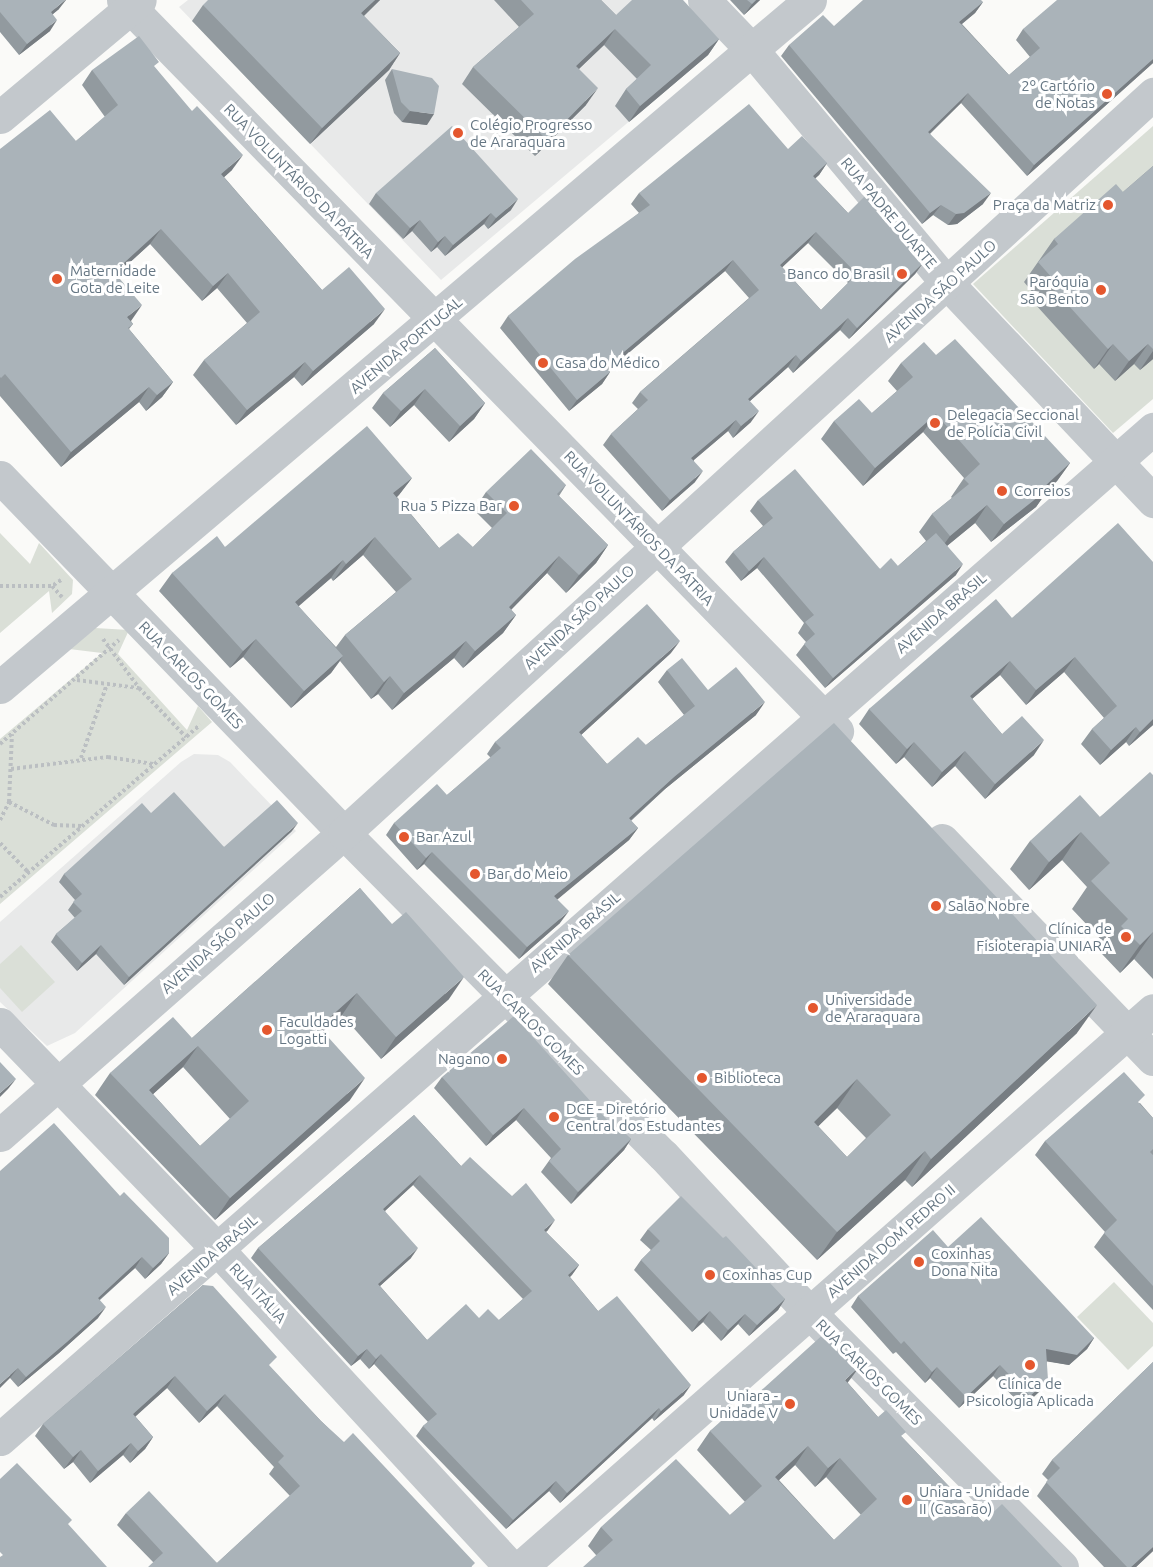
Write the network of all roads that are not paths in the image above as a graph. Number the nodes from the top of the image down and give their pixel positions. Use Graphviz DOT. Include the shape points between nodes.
graph roads {
  1 [pos="704,0"];
  2 [pos="810,0"];
  3 [pos="131,2"];
  4 [pos="752,50"];
  5 [pos="1153,94"];
  6 [pos="0,117"];
  7 [pos="948,284"];
  8 [pos="435,321"];
  9 [pos="1153,429"];
  10 [pos="1115,462"];
  11 [pos="0,477"];
  12 [pos="1153,501"];
  13 [pos="656,545"];
  14 [pos="110,591"];
  15 [pos="0,687"];
  16 [pos="822,716"];
  17 [pos="855,749"];
  18 [pos="920,817"];
  19 [pos="344,833"];
  20 [pos="504,995"];
  21 [pos="1153,1010"];
  22 [pos="0,1024"];
  23 [pos="1128,1033"];
  24 [pos="1153,1059"];
  25 [pos="59,1083"];
  26 [pos="0,1135"];
  27 [pos="218,1250"];
  28 [pos="810,1312"];
  29 [pos="0,1439"];
  30 [pos="512,1567"];
  31 [pos="521,1567"];
  32 [pos="1062,1567"];
  1 -- 4 [label="street, RUA PADRE DUARTE"];
  2 -- 4 [label="street, AVENIDA PORTUGAL"];
  3 -- 6 [label="street"];
  3 -- 8 [label="street, RUA VOLUNTÁRIOS DA PÁTRIA"];
  4 -- 7 [label="street, RUA PADRE DUARTE"];
  4 -- 8 [label="street, AVENIDA PORTUGAL"];
  5 -- 7 [label="street, AVENIDA SÃO PAULO"];
  7 -- 10 [label="street, RUA PADRE DUARTE"];
  7 -- 13 [label="street, AVENIDA SÃO PAULO"];
  8 -- 13 [label="street, RUA VOLUNTÁRIOS DA PÁTRIA"];
  8 -- 14 [label="street, AVENIDA PORTUGAL"];
  9 -- 10 [label="street, AVENIDA BRASIL"];
  10 -- 12 [label="street, RUA PADRE DUARTE"];
  10 -- 16 [label="street, AVENIDA BRASIL"];
  11 -- 14 [label="street, RUA CARLOS GOMES"];
  13 -- 16 [label="street, RUA VOLUNTÁRIOS DA PÁTRIA"];
  13 -- 19 [label="street, AVENIDA SÃO PAULO"];
  14 -- 15 [label="street, AVENIDA PORTUGAL"];
  14 -- 19 [label="street, RUA CARLOS GOMES"];
  16 -- 17 [label="street, RUA VOLUNTÁRIOS DA PÁTRIA"];
  16 -- 20 [label="street, AVENIDA BRASIL"];
  18 -- 23 [label="street"];
  19 -- 20 [label="street, RUA CARLOS GOMES"];
  19 -- 25 [label="street, AVENIDA SÃO PAULO"];
  20 -- 27 [label="street, AVENIDA BRASIL"];
  20 -- 28 [label="street, RUA CARLOS GOMES" via="663,1155"];
  21 -- 23 [label="street, AVENIDA DOM PEDRO II"];
  22 -- 25 [label="street, RUA ITÁLIA"];
  23 -- 24 [label="street"];
  23 -- 28 [label="street, AVENIDA DOM PEDRO II"];
  25 -- 26 [label="street, AVENIDA SÃO PAULO"];
  25 -- 27 [label="street, RUA ITÁLIA"];
  27 -- 29 [label="street, AVENIDA BRASIL"];
  27 -- 30 [label="street, RUA ITÁLIA"];
  28 -- 31 [label="street, AVENIDA DOM PEDRO II"];
  28 -- 32 [label="street, RUA CARLOS GOMES"];
}
